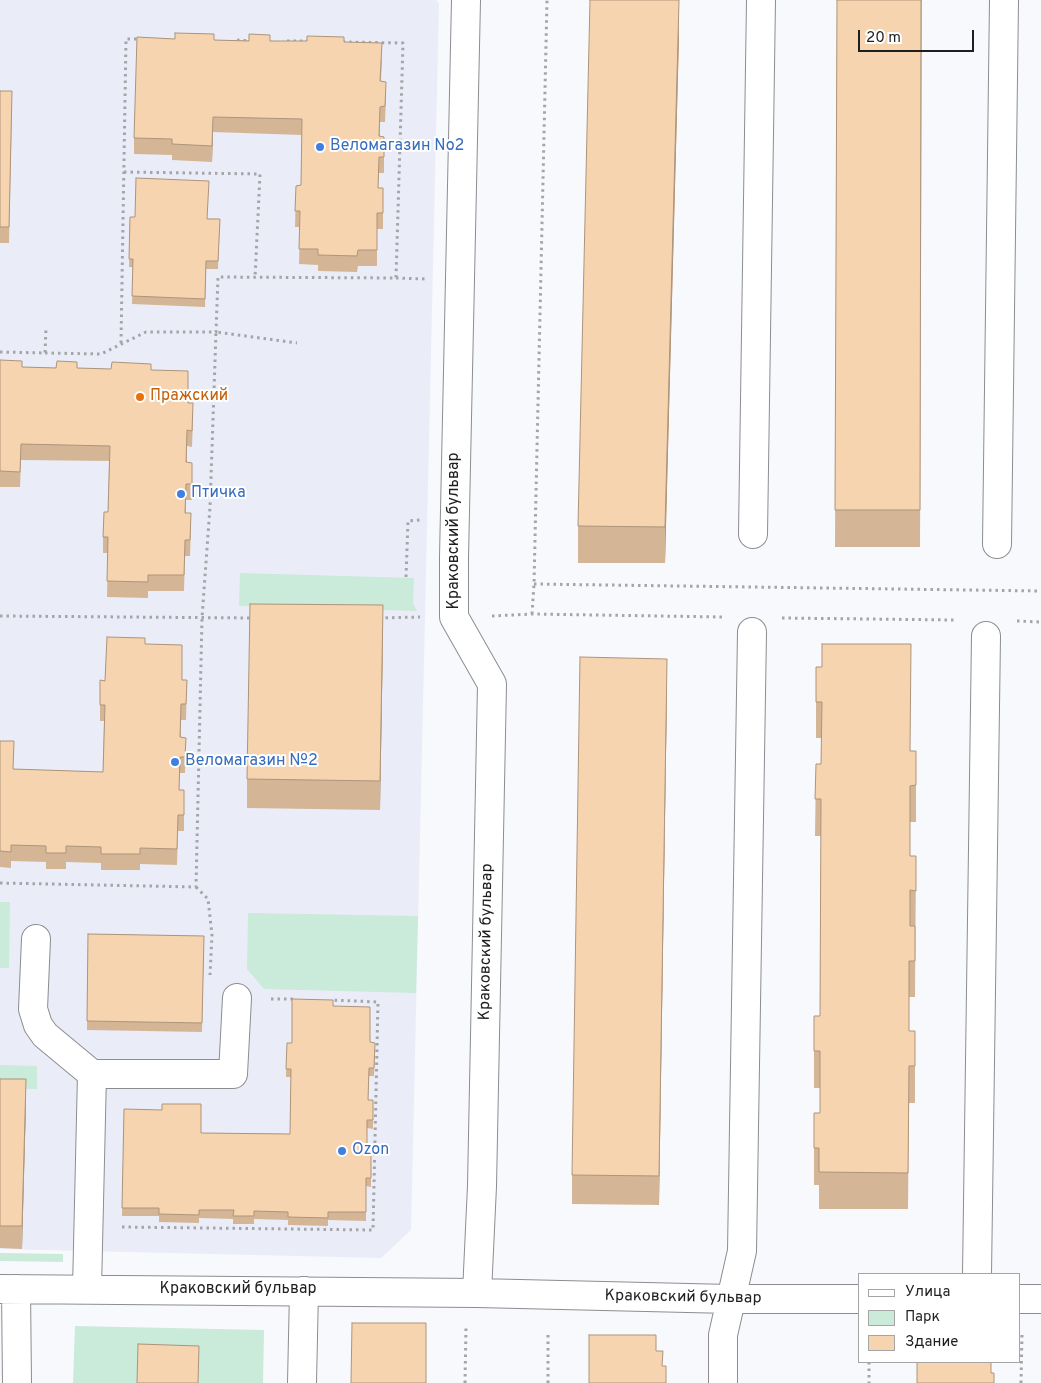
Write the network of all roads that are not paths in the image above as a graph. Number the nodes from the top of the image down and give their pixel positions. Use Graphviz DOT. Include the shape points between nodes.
graph roads {
  1 [pos="466,0"];
  2 [pos="761,0"];
  3 [pos="1004,0"];
  4 [pos="753,534"];
  5 [pos="997,544"];
  6 [pos="742,625"];
  7 [pos="986,636"];
  8 [pos="36,939"];
  9 [pos="237,998"];
  10 [pos="92,1074"];
  11 [pos="976,1273"];
  12 [pos="8,1289"];
  13 [pos="87,1290"];
  14 [pos="304,1291"];
  15 [pos="477,1293"];
  16 [pos="730,1299"];
  17 [pos="858,1299"];
  18 [pos="1021,1299"];
  19 [pos="1041,1299"];
  20 [pos="17,1383"];
  21 [pos="302,1383"];
  22 [pos="723,1383"];
  1 -- 15 [label="street, Краковский бульвар" via="454,617 492,684"];
  2 -- 4 [label="street"];
  3 -- 5 [label="street"];
  6 -- 16 [label="street" via="742,1251"];
  7 -- 11 [label="street"];
  8 -- 10 [label="street" via="33,1009 38,1025 45,1035"];
  9 -- 10 [label="street" via="233,1074"];
  10 -- 13 [label="street"];
  12 -- 13 [label="street, Краковский бульвар"];
  12 -- 20 [label="street"];
  13 -- 14 [label="street, Краковский бульвар"];
  14 -- 15 [label="street, Краковский бульвар"];
  14 -- 21 [label="street"];
  15 -- 16 [label="street, Краковский бульвар"];
  16 -- 17 [label="street, Краковский бульвар"];
  16 -- 22 [label="street" via="723,1334"];
  18 -- 19 [label="street"];
}
